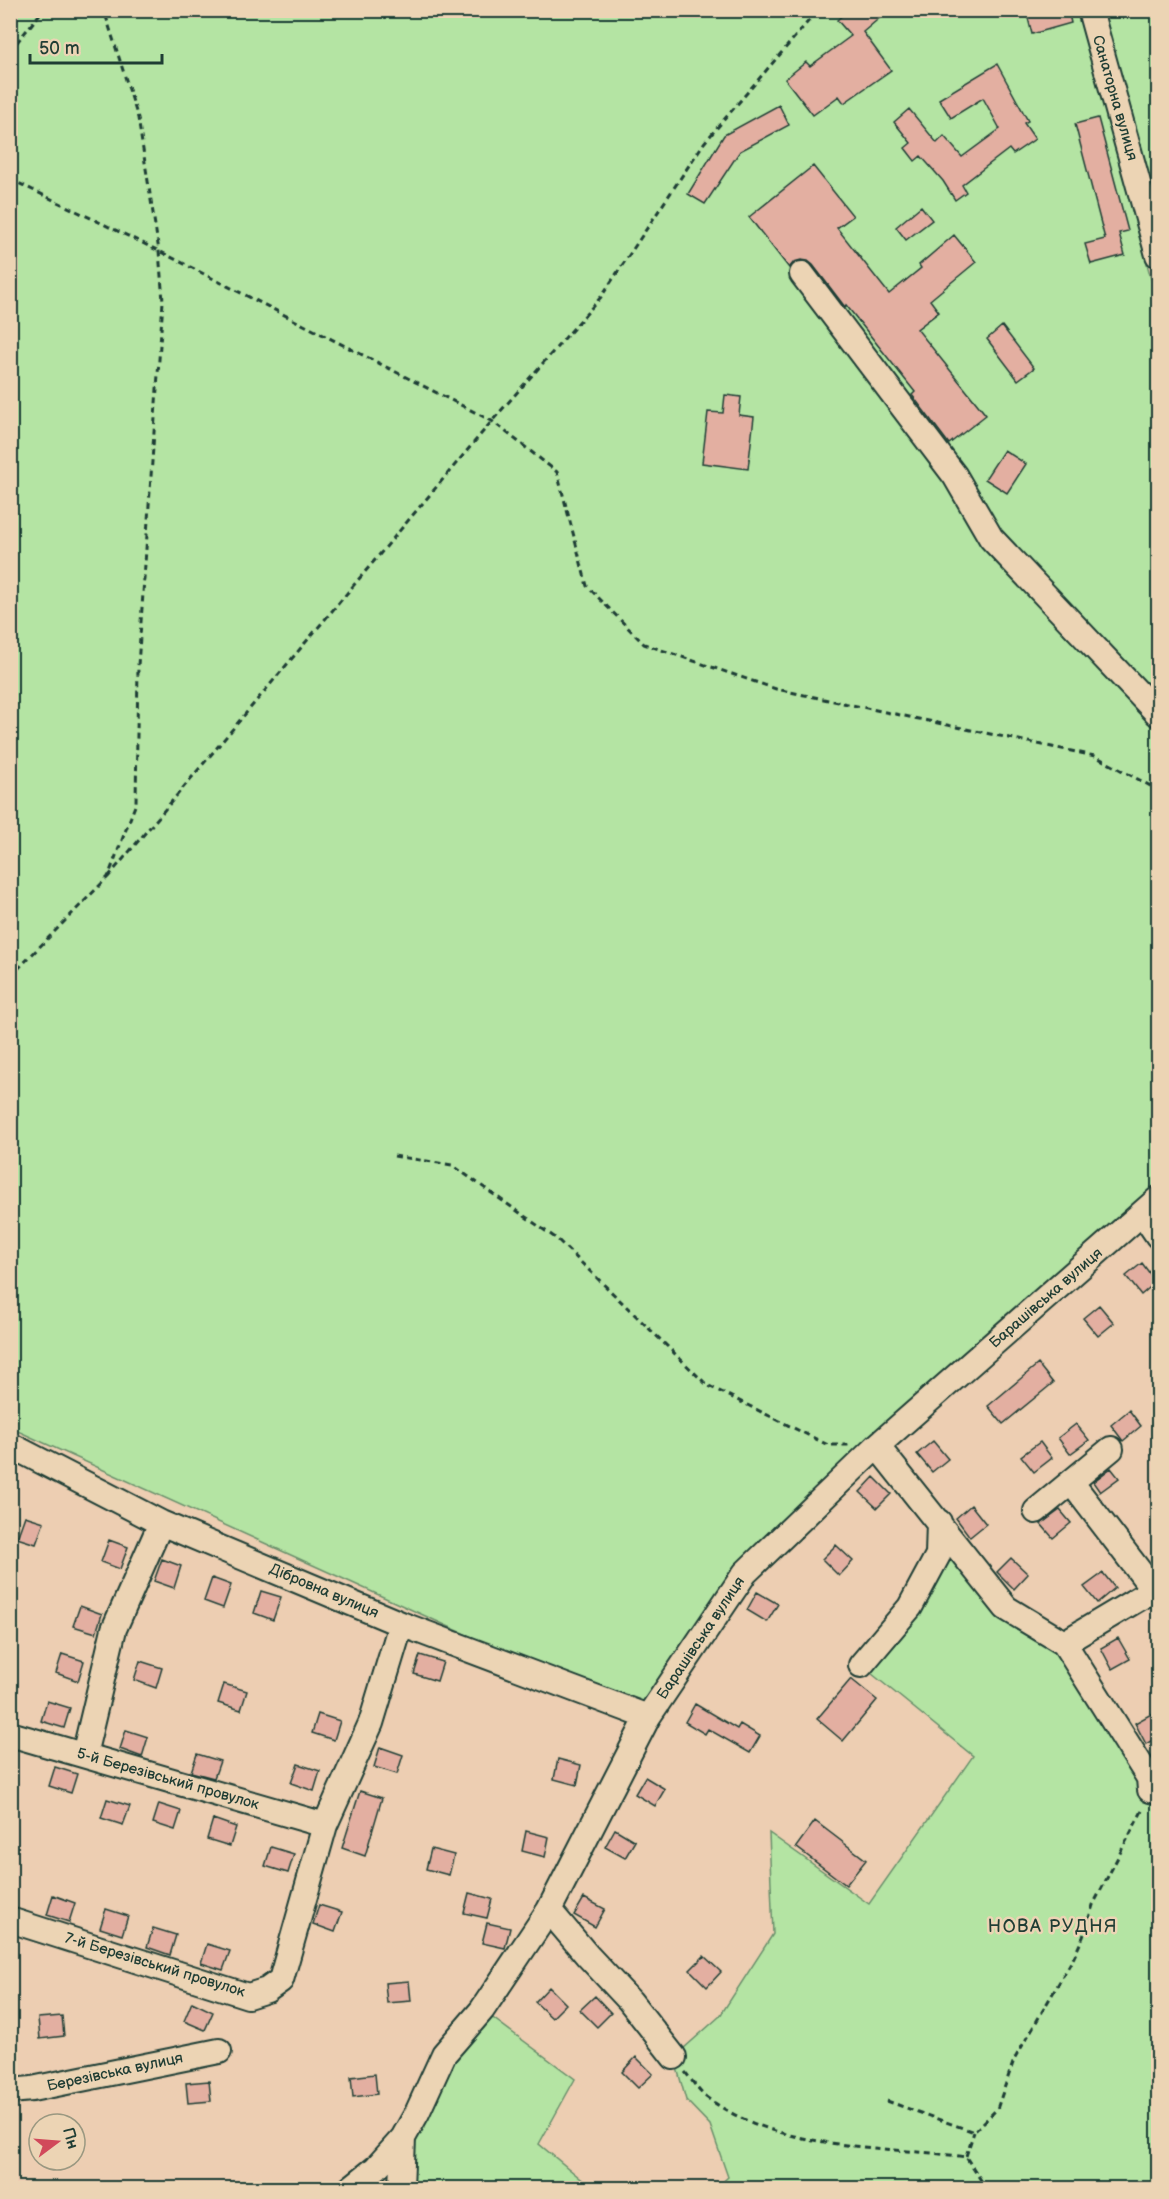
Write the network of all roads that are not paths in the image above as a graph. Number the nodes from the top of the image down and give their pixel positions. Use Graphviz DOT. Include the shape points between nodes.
graph roads {
  1 [pos="1090,10"];
  2 [pos="1158,255"];
  3 [pos="802,274"];
  4 [pos="1158,714"];
  5 [pos="1150,1207"];
  6 [pos="1158,1236"];
  7 [pos="10,1445"];
  8 [pos="877,1446"];
  9 [pos="1111,1449"];
  10 [pos="1071,1482"];
  11 [pos="1036,1511"];
  12 [pos="939,1522"];
  13 [pos="161,1523"];
  14 [pos="1156,1588"];
  15 [pos="401,1624"];
  16 [pos="1064,1643"];
  17 [pos="861,1665"];
  18 [pos="648,1717"];
  19 [pos="10,1734"];
  20 [pos="84,1755"];
  21 [pos="1154,1791"];
  22 [pos="326,1825"];
  23 [pos="549,1910"];
  24 [pos="10,1920"];
  25 [pos="219,2050"];
  26 [pos="674,2057"];
  27 [pos="10,2091"];
  28 [pos="403,2138"];
  29 [pos="358,2183"];
  30 [pos="391,2188"];
  31 [pos="401,2188"];
  1 -- 2 [label="street, Санаторна вулиця"];
  3 -- 4 [label="street" via="955,476 991,538"];
  5 -- 6 [label="street"];
  5 -- 8 [label="street, Барашівська вулиця"];
  7 -- 13 [label="street, Дібровна вулиця"];
  8 -- 12 [label="street"];
  8 -- 18 [label="street, Барашівська вулиця" via="745,1573"];
  9 -- 10 [label="street"];
  10 -- 11 [label="street"];
  10 -- 14 [label="street"];
  12 -- 16 [label="street" via="1006,1608"];
  12 -- 17 [label="street" via="938,1555 910,1607"];
  13 -- 15 [label="street, Дібровна вулиця"];
  13 -- 20 [label="street" via="114,1629"];
  14 -- 16 [label="street"];
  15 -- 18 [label="street, Дібровна вулиця"];
  15 -- 22 [label="street, 7-й Березівський провулок" via="371,1723"];
  16 -- 21 [label="street"];
  18 -- 23 [label="street, Барашівська вулиця"];
  19 -- 20 [label="street, 5-й Березівський провулок"];
  20 -- 22 [label="street, 5-й Березівський провулок"];
  22 -- 24 [label="street, 7-й Березівський провулок" via="280,1980 267,1990 248,1996"];
  23 -- 26 [label="street"];
  23 -- 28 [label="street, Барашівська вулиця" via="482,2010 444,2054"];
  25 -- 27 [label="street, Березівська вулиця"];
  28 -- 29 [label="street"];
  28 -- 31 [label="street, Барашівська вулиця"];
  29 -- 30 [label="street" via="381,2178"];
}
